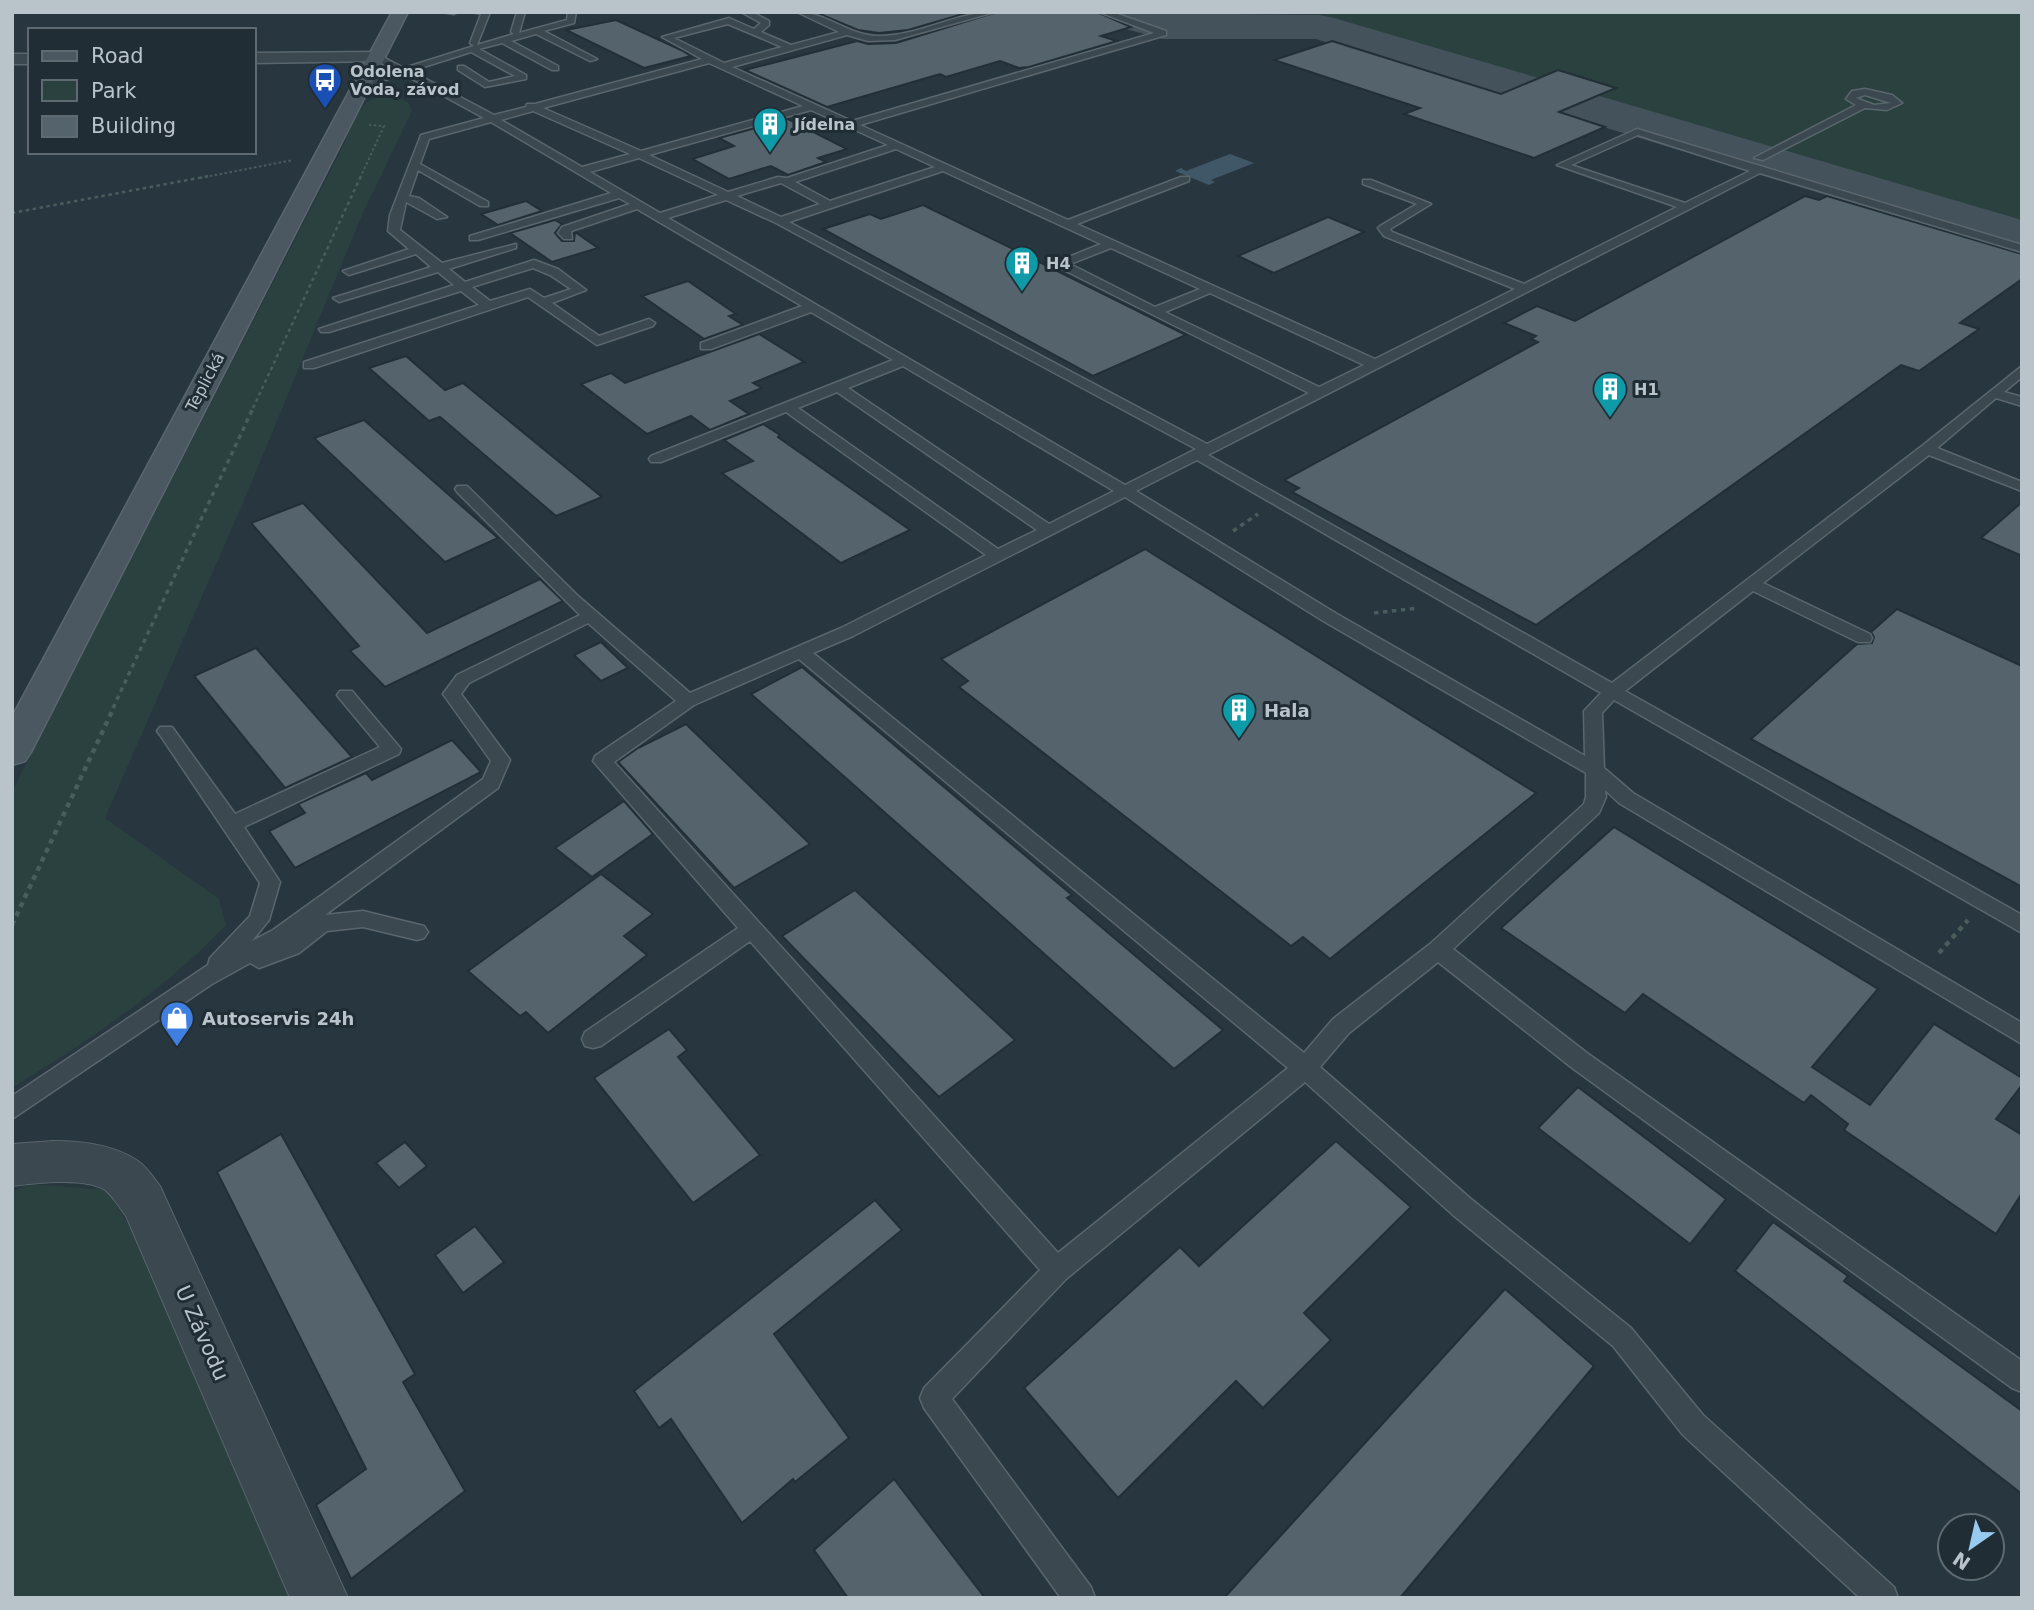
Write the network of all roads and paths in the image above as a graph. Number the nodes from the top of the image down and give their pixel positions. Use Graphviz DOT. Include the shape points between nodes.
graph roads {
  1 [pos="400,12"];
  2 [pos="446,12"];
  3 [pos="454,12"];
  4 [pos="477,12"];
  5 [pos="486,12"];
  6 [pos="522,12"];
  7 [pos="557,12"];
  8 [pos="745,12"];
  9 [pos="801,12"];
  10 [pos="991,12"];
  11 [pos="1103,12"];
  12 [pos="571,16"];
  13 [pos="554,25"];
  14 [pos="539,27"];
  15 [pos="515,32"];
  16 [pos="848,32"];
  17 [pos="755,33"];
  18 [pos="503,40"];
  19 [pos="473,46"];
  20 [pos="790,48"];
  21 [pos="376,57"];
  22 [pos="256,58"];
  23 [pos="593,59"];
  24 [pos="710,60"];
  25 [pos="724,66"];
  26 [pos="461,68"];
  27 [pos="555,68"];
  28 [pos="404,72"];
  29 [pos="361,85"];
  30 [pos="1864,104"];
  31 [pos="530,106"];
  32 [pos="813,106"];
  33 [pos="490,117"];
  34 [pos="854,124"];
  35 [pos="340,127"];
  36 [pos="898,145"];
  37 [pos="641,155"];
  38 [pos="299,159"];
  39 [pos="1759,164"];
  40 [pos="414,165"];
  41 [pos="944,167"];
  42 [pos="581,171"];
  43 [pos="1185,179"];
  44 [pos="787,181"];
  45 [pos="1367,182"];
  46 [pos="620,194"];
  47 [pos="726,196"];
  48 [pos="402,198"];
  49 [pos="484,204"];
  50 [pos="638,205"];
  51 [pos="830,205"];
  52 [pos="1686,207"];
  53 [pos="12,213"];
  54 [pos="441,217"];
  55 [pos="659,217"];
  56 [pos="780,221"];
  57 [pos="1070,223"];
  58 [pos="568,237"];
  59 [pos="474,238"];
  60 [pos="1113,243"];
  61 [pos="512,246"];
  62 [pos="2022,249"];
  63 [pos="418,250"];
  64 [pos="440,268"];
  65 [pos="349,271"];
  66 [pos="463,286"];
  67 [pos="1210,289"];
  68 [pos="1525,289"];
  69 [pos="339,299"];
  70 [pos="543,302"];
  71 [pos="488,306"];
  72 [pos="812,307"];
  73 [pos="1155,312"];
  74 [pos="649,323"];
  75 [pos="325,329"];
  76 [pos="706,346"];
  77 [pos="903,361"];
  78 [pos="309,365"];
  79 [pos="1376,365"];
  80 [pos="2022,370"];
  81 [pos="838,387"];
  82 [pos="1320,393"];
  83 [pos="1994,393"];
  84 [pos="2022,402"];
  85 [pos="788,407"];
  86 [pos="1927,449"];
  87 [pos="1203,452"];
  88 [pos="656,459"];
  89 [pos="2022,487"];
  90 [pos="462,489"];
  91 [pos="1125,491"];
  92 [pos="1273,498"];
  93 [pos="1048,530"];
  94 [pos="1211,544"];
  95 [pos="998,556"];
  96 [pos="1752,584"];
  97 [pos="1441,592"];
  98 [pos="1331,618"];
  99 [pos="582,620"];
  100 [pos="1864,638"];
  101 [pos="800,651"];
  102 [pos="1613,691"];
  103 [pos="346,695"];
  104 [pos="688,701"];
  105 [pos="166,731"];
  106 [pos="12,752"];
  107 [pos="1594,769"];
  108 [pos="232,824"];
  109 [pos="1983,903"];
  110 [pos="12,925"];
  111 [pos="2022,925"];
  112 [pos="752,929"];
  113 [pos="417,932"];
  114 [pos="1438,950"];
  115 [pos="1920,974"];
  116 [pos="204,978"];
  117 [pos="2022,1035"];
  118 [pos="593,1039"];
  119 [pos="1305,1068"];
  120 [pos="12,1109"];
  121 [pos="12,1165"];
  122 [pos="1057,1270"];
  123 [pos="2022,1378"];
  124 [pos="320,1598"];
  125 [pos="1080,1598"];
  126 [pos="1883,1598"];
  1 -- 21 [label="main road, Teplická"];
  2 -- 3 [label="lane"];
  4 -- 5 [label="lane"];
  5 -- 19 [label="lane"];
  6 -- 15 [label="lane"];
  7 -- 13 [label="lane"];
  8 -- 17 [label="lane" via="766,23"];
  9 -- 16 [label="lane"];
  10 -- 16 [label="lane" via="887,39"];
  11 -- 34 [label="lane" via="1163,33"];
  12 -- 13 [label="lane"];
  13 -- 14 [label="lane"];
  14 -- 18 [label="lane"];
  14 -- 23 [label="lane"];
  16 -- 20 [label="lane"];
  17 -- 20 [label="lane"];
  17 -- 24 [label="lane" via="729,21 666,37"];
  18 -- 19 [label="lane"];
  18 -- 27 [label="lane"];
  19 -- 26 [label="lane" via="523,76 488,85"];
  19 -- 28 [label="lane"];
  20 -- 25 [label="lane"];
  21 -- 22 [label="street"];
  21 -- 28 [label="lane"];
  21 -- 29 [label="main road, Teplická"];
  24 -- 25 [label="lane"];
  24 -- 31 [label="lane"];
  25 -- 32 [label="lane"];
  28 -- 29 [label="lane"];
  28 -- 33 [label="lane"];
  29 -- 35 [label="main road, Teplická"];
  30 -- 39 [label="lane"];
  31 -- 33 [label="lane"];
  31 -- 37 [label="lane"];
  32 -- 34 [label="lane"];
  32 -- 37 [label="lane"];
  33 -- 40 [label="lane" via="425,137"];
  33 -- 42 [label="lane"];
  34 -- 36 [label="lane"];
  35 -- 106 [label="main road, Teplická"];
  35 -- 110 [label="path" via="384,126"];
  36 -- 41 [label="lane"];
  36 -- 44 [label="lane"];
  37 -- 42 [label="lane"];
  37 -- 47 [label="lane"];
  38 -- 53 [label="path"];
  39 -- 52 [label="lane"];
  39 -- 52 [label="lane" via="1637,132 1562,165"];
  39 -- 62 [label="lane"];
  40 -- 48 [label="lane"];
  40 -- 49 [label="lane"];
  41 -- 51 [label="lane"];
  41 -- 57 [label="lane"];
  42 -- 46 [label="lane"];
  43 -- 57 [label="lane"];
  44 -- 47 [label="lane" via="782,178"];
  44 -- 51 [label="lane"];
  45 -- 68 [label="lane" via="1426,205 1384,228 1388,234"];
  46 -- 50 [label="lane"];
  46 -- 59 [label="lane"];
  47 -- 55 [label="lane"];
  47 -- 56 [label="lane"];
  48 -- 54 [label="lane" via="415,200"];
  48 -- 63 [label="lane" via="394,231"];
  50 -- 55 [label="lane"];
  50 -- 58 [label="lane" via="566,229"];
  51 -- 56 [label="lane"];
  52 -- 68 [label="lane"];
  55 -- 72 [label="lane"];
  56 -- 87 [label="lane"];
  57 -- 60 [label="lane"];
  60 -- 67 [label="lane"];
  60 -- 73 [label="lane" via="1060,264"];
  61 -- 64 [label="lane"];
  63 -- 64 [label="lane"];
  63 -- 65 [label="lane"];
  64 -- 66 [label="lane"];
  64 -- 69 [label="lane"];
  66 -- 70 [label="lane" via="534,264 580,290"];
  66 -- 71 [label="lane"];
  66 -- 75 [label="lane"];
  67 -- 73 [label="lane"];
  67 -- 79 [label="lane"];
  68 -- 79 [label="lane"];
  70 -- 71 [label="lane" via="530,293"];
  70 -- 74 [label="lane" via="597,341"];
  71 -- 78 [label="lane"];
  72 -- 76 [label="lane"];
  72 -- 77 [label="lane"];
  73 -- 82 [label="lane"];
  77 -- 81 [label="lane"];
  77 -- 91 [label="lane"];
  79 -- 82 [label="lane"];
  80 -- 83 [label="lane"];
  81 -- 85 [label="lane"];
  81 -- 93 [label="lane"];
  82 -- 87 [label="lane"];
  83 -- 84 [label="lane"];
  83 -- 86 [label="lane"];
  85 -- 88 [label="lane"];
  85 -- 95 [label="lane"];
  86 -- 89 [label="lane"];
  86 -- 96 [label="lane"];
  87 -- 91 [label="lane"];
  87 -- 92 [label="lane"];
  90 -- 104 [label="lane" via="523,555 607,634"];
  91 -- 93 [label="lane"];
  91 -- 94 [label="lane"];
  92 -- 94 [label="path" via="1258,515"];
  92 -- 97 [label="lane"];
  93 -- 95 [label="lane"];
  94 -- 98 [label="lane"];
  95 -- 101 [label="lane"];
  96 -- 100 [label="lane"];
  96 -- 102 [label="lane"];
  97 -- 98 [label="path" via="1417,608"];
  97 -- 102 [label="lane"];
  98 -- 107 [label="lane"];
  99 -- 116 [label="lane" via="463,679 452,694 501,760 491,783 279,936"];
  101 -- 104 [label="lane"];
  101 -- 119 [label="lane"];
  102 -- 107 [label="lane" via="1593,711"];
  102 -- 109 [label="lane"];
  103 -- 108 [label="lane" via="392,749"];
  104 -- 112 [label="lane" via="602,761"];
  105 -- 108 [label="lane"];
  107 -- 114 [label="lane" via="1592,808"];
  107 -- 115 [label="lane" via="1626,798"];
  108 -- 116 [label="lane" via="270,882 259,920"];
  109 -- 111 [label="lane"];
  109 -- 115 [label="path"];
  112 -- 118 [label="lane"];
  112 -- 122 [label="lane"];
  113 -- 116 [label="lane" via="363,919 322,923 290,947"];
  114 -- 119 [label="lane" via="1341,1027"];
  114 -- 123 [label="lane" via="1579,1060"];
  115 -- 117 [label="lane"];
  116 -- 120 [label="lane"];
  119 -- 122 [label="lane"];
  119 -- 126 [label="lane" via="1462,1207 1622,1337 1693,1425"];
  121 -- 124 [label="street, U Závodu" via="40,1161 86,1164 121,1176 143,1201"];
  122 -- 125 [label="lane" via="934,1398"];
}
